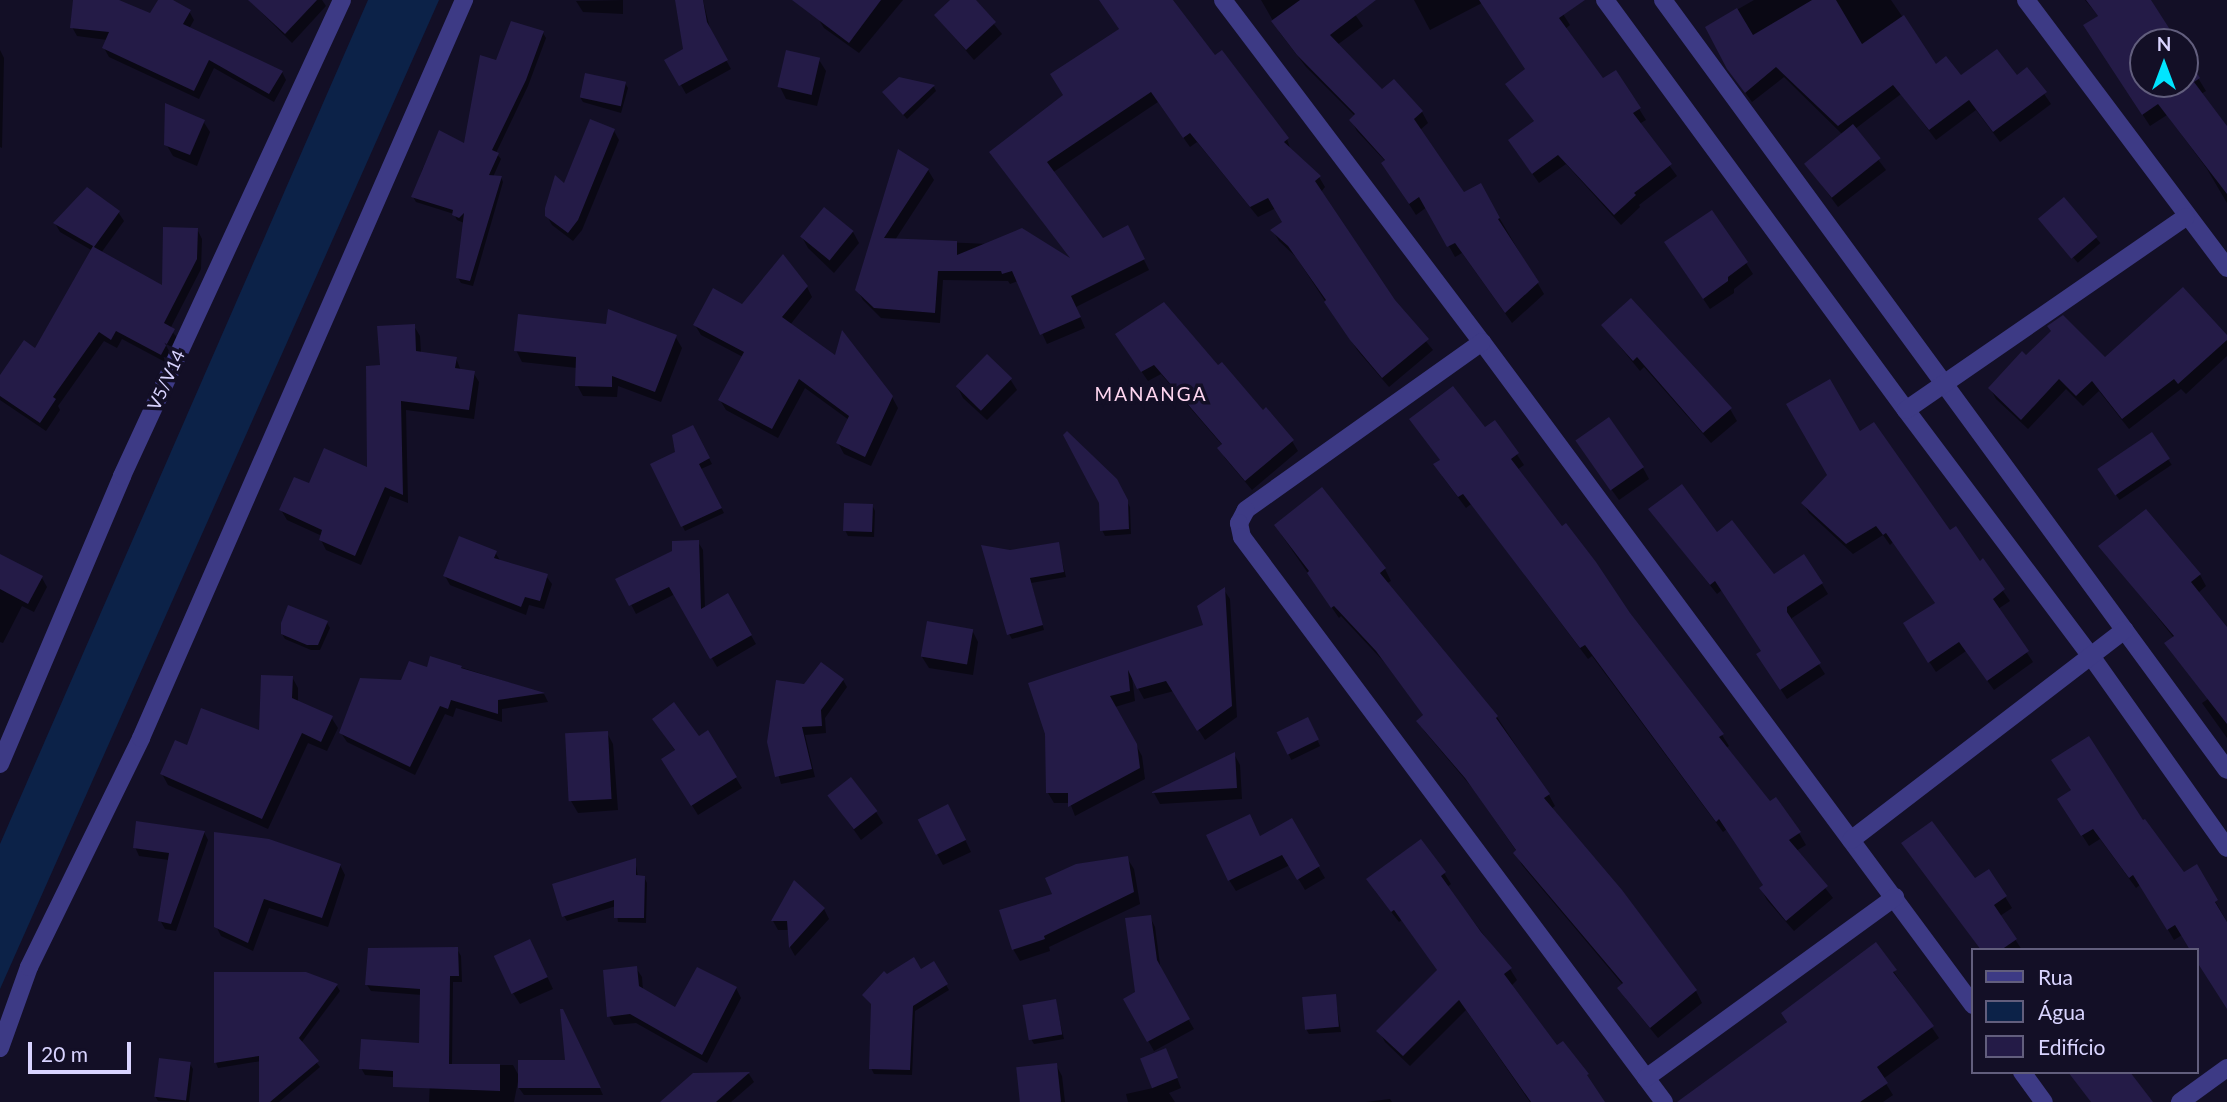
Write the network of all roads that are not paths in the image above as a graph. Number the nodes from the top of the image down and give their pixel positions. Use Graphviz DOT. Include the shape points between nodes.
graph roads {
  1 [pos="342,0"];
  2 [pos="464,0"];
  3 [pos="1223,0"];
  4 [pos="1605,0"];
  5 [pos="1663,0"];
  6 [pos="2026,0"];
  7 [pos="2186,217"];
  8 [pos="2227,268"];
  9 [pos="1482,342"];
  10 [pos="1946,384"];
  11 [pos="1906,411"];
  12 [pos="2125,630"];
  13 [pos="2091,656"];
  14 [pos="0,764"];
  15 [pos="2227,770"];
  16 [pos="1851,840"];
  17 [pos="2227,848"];
  18 [pos="1895,897"];
  19 [pos="1972,1004"];
  20 [pos="0,1048"];
  21 [pos="2227,1068"];
  22 [pos="2023,1074"];
  23 [pos="1646,1078"];
  24 [pos="1664,1102"];
  25 [pos="2044,1102"];
  26 [pos="2180,1102"];
  1 -- 14 [label="street, V5/V14" via="122,476"];
  2 -- 20 [label="street" via="141,738 29,967"];
  3 -- 9 [label="street"];
  4 -- 11 [label="street"];
  5 -- 10 [label="street"];
  6 -- 7 [label="street"];
  7 -- 8 [label="street"];
  7 -- 10 [label="street"];
  9 -- 16 [label="street"];
  9 -- 23 [label="street" via="1246,510 1239,523 1242,537"];
  10 -- 11 [label="street"];
  10 -- 12 [label="street"];
  11 -- 13 [label="street"];
  12 -- 13 [label="street"];
  12 -- 15 [label="street"];
  13 -- 16 [label="street"];
  13 -- 17 [label="street"];
  16 -- 18 [label="street"];
  18 -- 19 [label="street"];
  18 -- 23 [label="street"];
  21 -- 26 [label="street"];
  22 -- 25 [label="street"];
  23 -- 24 [label="street"];
}
